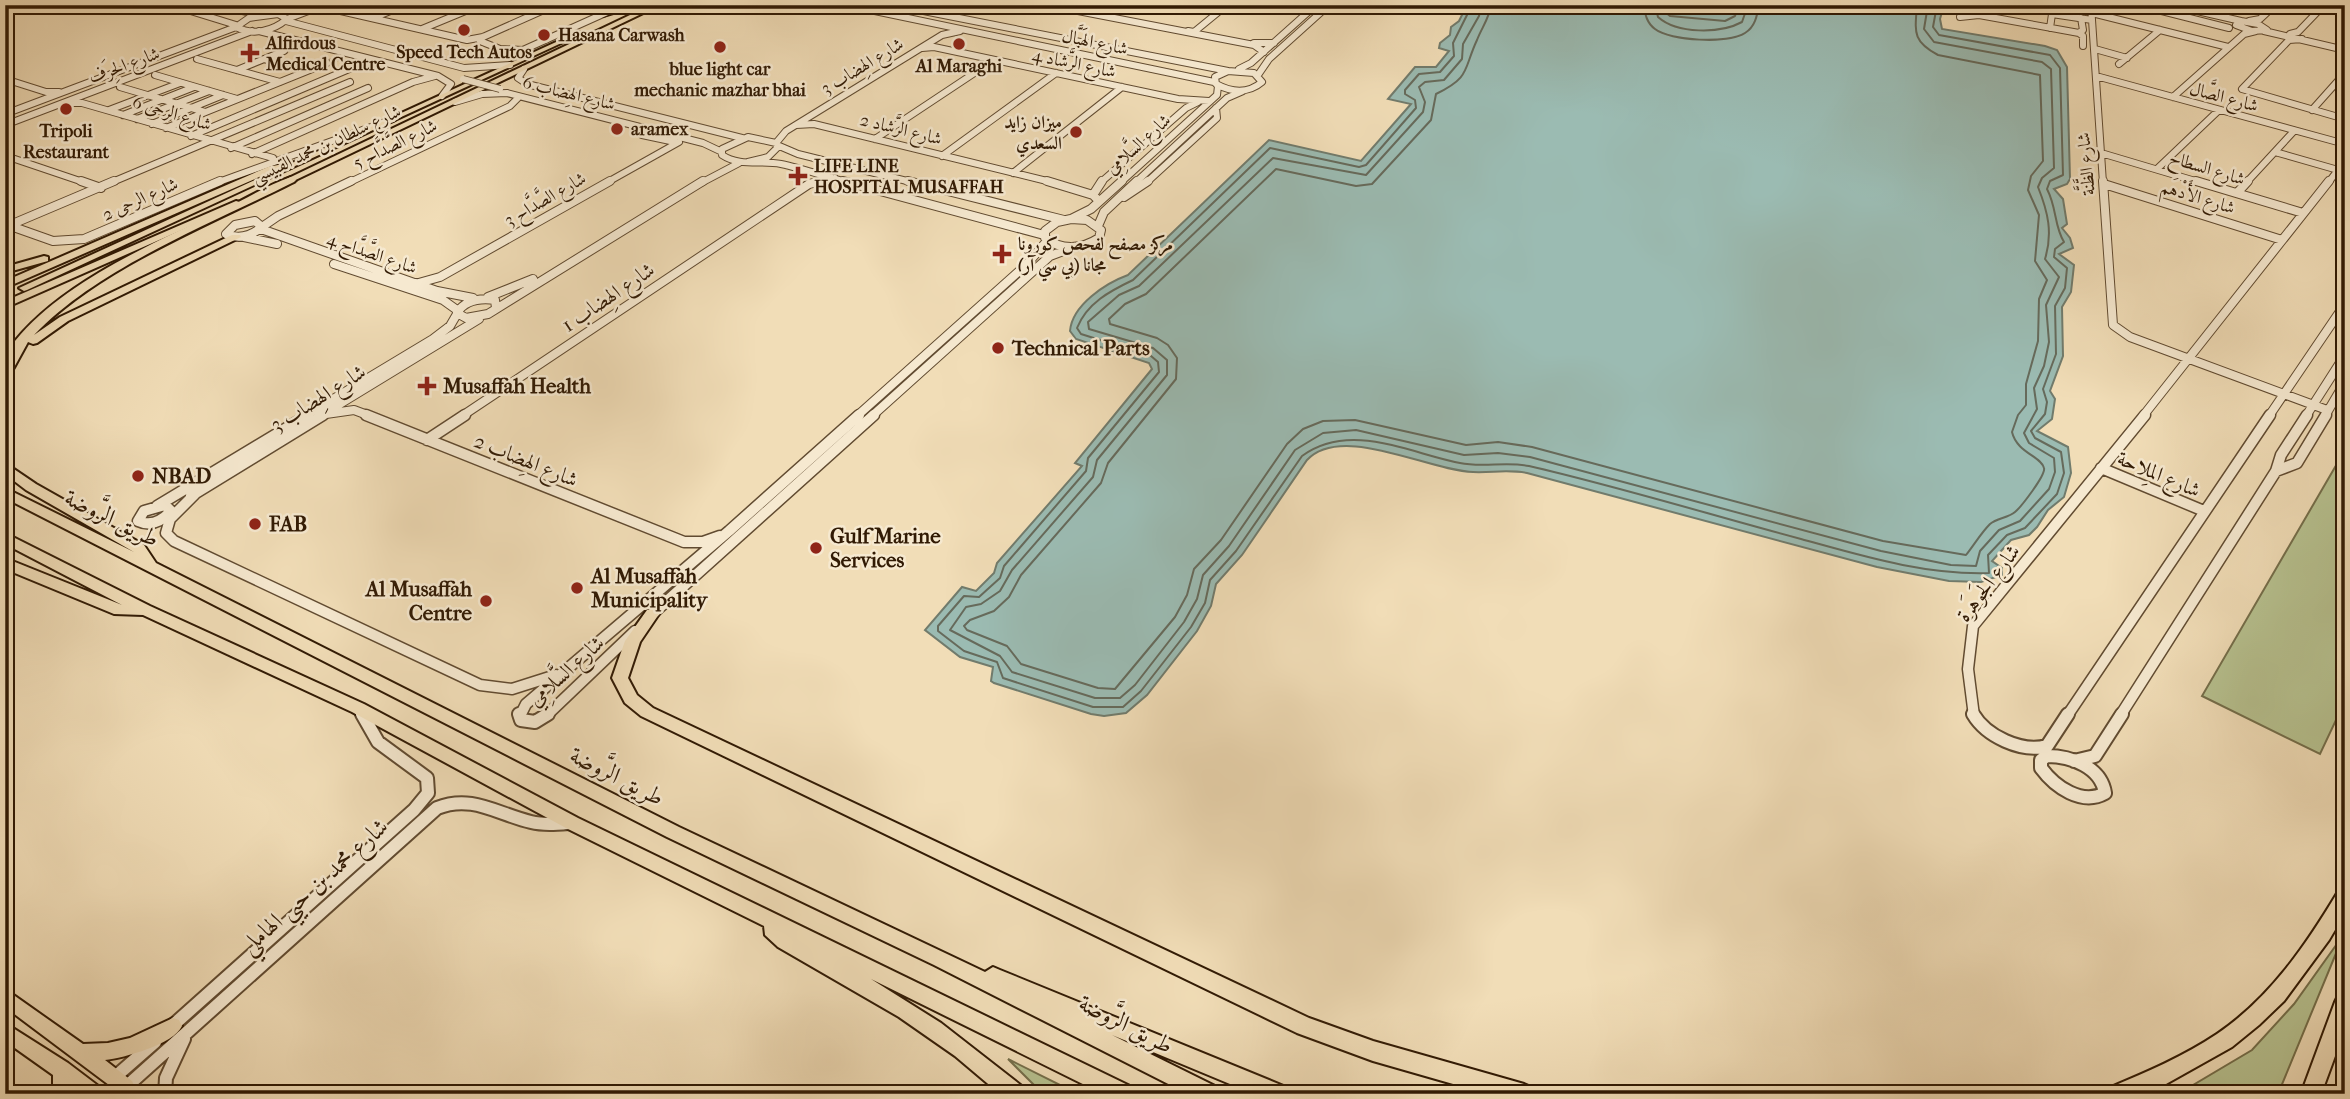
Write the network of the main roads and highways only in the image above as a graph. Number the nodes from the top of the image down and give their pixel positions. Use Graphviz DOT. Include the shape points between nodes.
graph roads {
  1 [pos="639,5"];
  2 [pos="652,5"];
  3 [pos="657,5"];
  4 [pos="603,15"];
  5 [pos="585,23"];
  6 [pos="610,27"];
  7 [pos="593,42"];
  8 [pos="564,45"];
  9 [pos="286,162"];
  10 [pos="290,180"];
  11 [pos="240,237"];
  12 [pos="112,238"];
  13 [pos="5,270"];
  14 [pos="5,285"];
  15 [pos="5,297"];
  16 [pos="5,305"];
  17 [pos="8,369"];
  18 [pos="5,467"];
  19 [pos="5,492"];
  20 [pos="5,538"];
  21 [pos="5,563"];
  22 [pos="149,564"];
  23 [pos="145,610"];
  24 [pos="652,614"];
  25 [pos="2345,896"];
  26 [pos="761,918"];
  27 [pos="941,959"];
  28 [pos="5,997"];
  29 [pos="2345,1002"];
  30 [pos="181,1028"];
  31 [pos="5,1031"];
  32 [pos="83,1052"];
  33 [pos="62,1069"];
  34 [pos="124,1088"];
  35 [pos="62,1094"];
  36 [pos="96,1094"];
  37 [pos="1016,1094"];
  38 [pos="1125,1094"];
  39 [pos="1210,1094"];
  40 [pos="1279,1094"];
  41 [pos="1524,1094"];
  42 [pos="2118,1094"];
  43 [pos="2311,1094"];
  1 -- 4 [label="main road"];
  1 -- 8 [label="main road, شارع سلطان بن محمد القبيسي"];
  2 -- 6 [label="main road"];
  3 -- 6 [label="main road, شارع سلطان بن محمد القبيسي"];
  5 -- 8 [label="main road"];
  6 -- 8 [label="main road, شارع سلطان بن محمد القبيسي"];
  7 -- 8 [label="main road"];
  8 -- 9 [label="main road, شارع سلطان بن محمد القبيسي"];
  8 -- 10 [label="main road, شارع سلطان بن محمد القبيسي" via="524,69"];
  9 -- 12 [label="highway"];
  9 -- 15 [label="main road, شارع سلطان بن محمد القبيسي"];
  10 -- 16 [label="main road, شارع سلطان بن محمد القبيسي"];
  10 -- 17 [label="highway" via="82,291 31,331"];
  11 -- 17 [label="highway" via="212,246 64,318 34,340"];
  12 -- 13 [label="highway"];
  12 -- 14 [label="highway"];
  18 -- 22 [label="highway" via="31,487 139,548"];
  19 -- 22 [label="highway, طريق الرَّوضة"];
  20 -- 23 [label="highway"];
  21 -- 23 [label="highway" via="119,610"];
  22 -- 27 [label="highway, طريق الرَّوضة" via="673,832"];
  23 -- 26 [label="highway" via="358,708"];
  24 -- 41 [label="highway" via="633,641 620,678 631,699 647,712 1304,1026 1373,1051"];
  25 -- 42 [label="highway" via="2307,960 2259,1015 2167,1074"];
  26 -- 37 [label="highway" via="785,941 909,1011 975,1056"];
  26 -- 38 [label="highway"];
  27 -- 39 [label="highway, طريق الرَّوضة"];
  27 -- 40 [label="highway" via="1028,988"];
  28 -- 32 [label="main road"];
  29 -- 43 [label="highway"];
  30 -- 32 [label="main road" via="126,1050"];
  31 -- 33 [label="main road"];
  32 -- 34 [label="main road"];
  33 -- 35 [label="main road"];
  33 -- 36 [label="main road"];
  34 -- 36 [label="main road, شارع محمد بن حيي الهاملي"];
}
